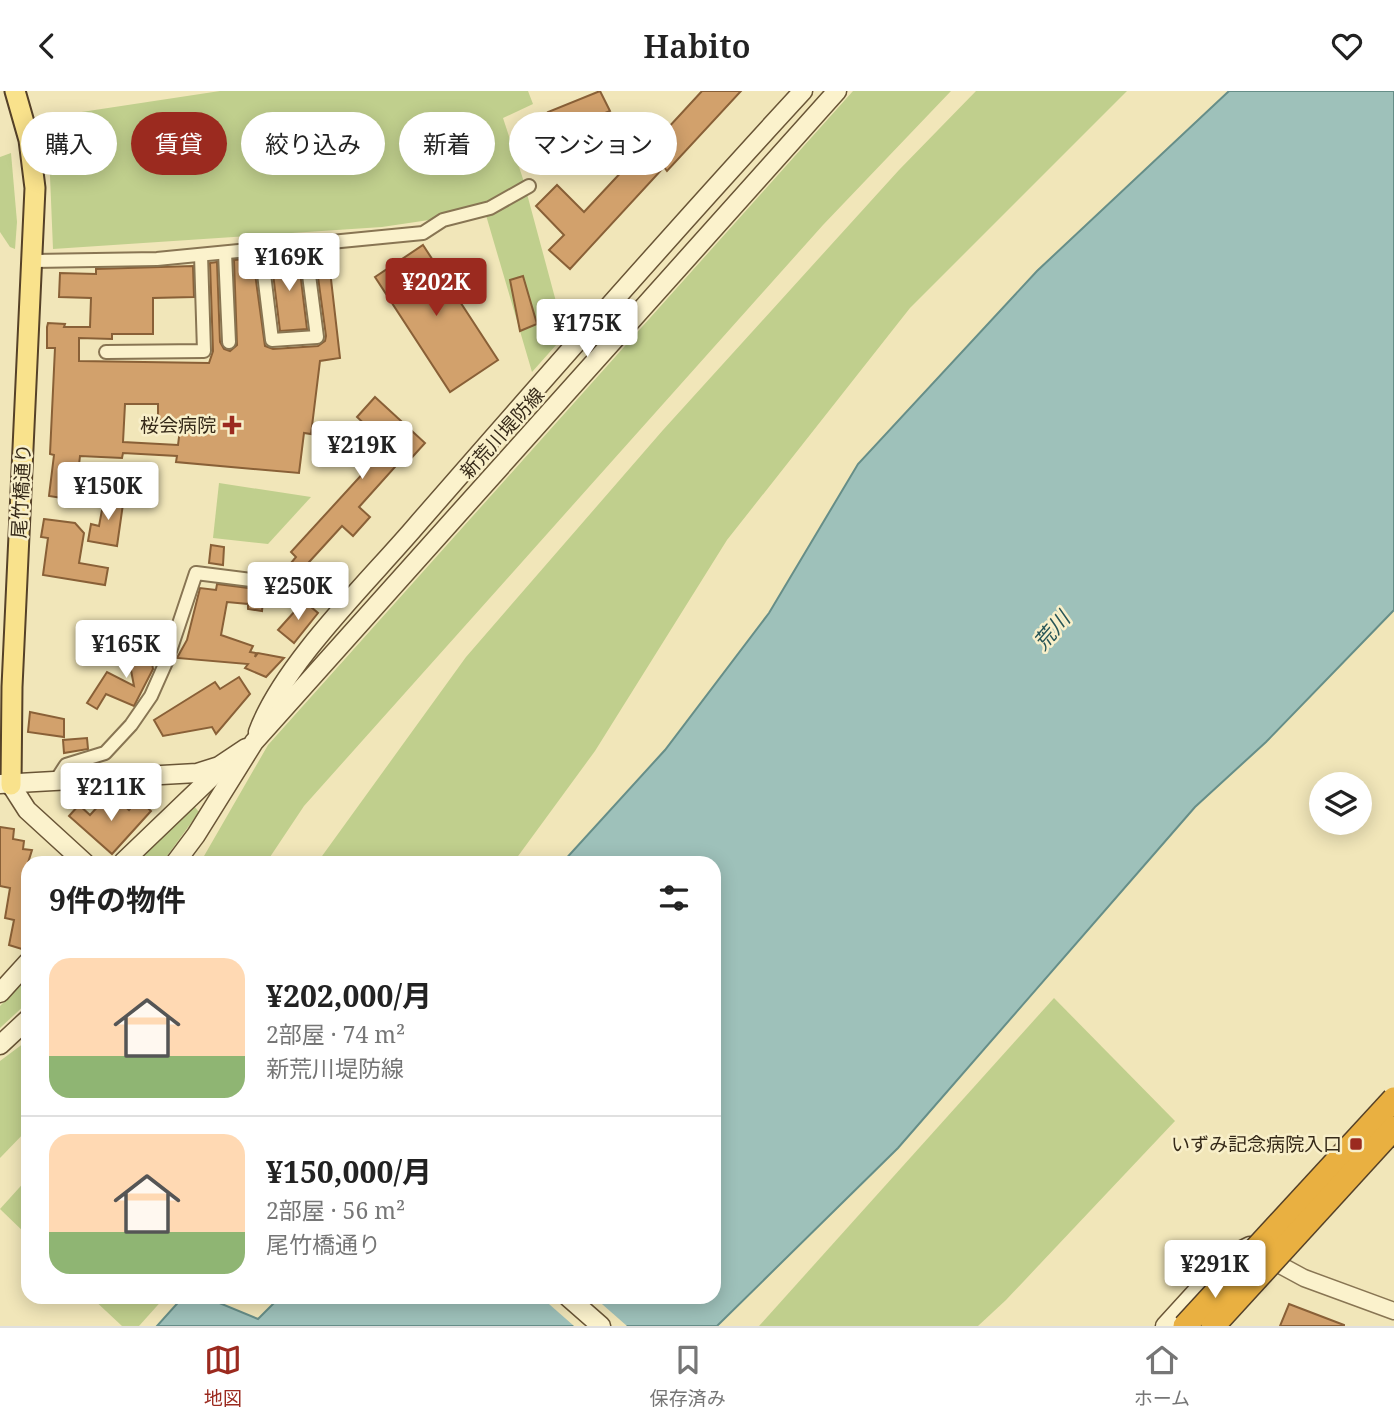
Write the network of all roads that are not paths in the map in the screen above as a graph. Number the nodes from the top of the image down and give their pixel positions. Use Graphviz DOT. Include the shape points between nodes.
graph roads {
  1 [pos="15,91"];
  2 [pos="803,91"];
  3 [pos="837,91"];
  4 [pos="529,186"];
  5 [pos="306,244"];
  6 [pos="261,249"];
  7 [pos="225,253"];
  8 [pos="201,255"];
  9 [pos="34,261"];
  10 [pos="229,342"];
  11 [pos="106,352"];
  12 [pos="346,606"];
  13 [pos="254,742"];
  14 [pos="231,760"];
  15 [pos="55,782"];
  16 [pos="6,784"];
  17 [pos="77,856"];
  18 [pos="129,856"];
  19 [pos="180,856"];
  20 [pos="21,970"];
  21 [pos="0,993"];
  22 [pos="21,1026"];
  23 [pos="0,1045"];
  24 [pos="1394,1098"];
  25 [pos="1394,1112"];
  26 [pos="1394,1129"];
  27 [pos="1394,1142"];
  28 [pos="1264,1252"];
  29 [pos="1280,1265"];
  30 [pos="576,1304"];
  31 [pos="1394,1311"];
  32 [pos="601,1326"];
  33 [pos="1165,1326"];
  34 [pos="1185,1326"];
  35 [pos="1198,1326"];
  36 [pos="1213,1326"];
  37 [pos="1225,1326"];
  1 -- 9 [label="main road, 尾竹橋通り" via="35,188"];
  2 -- 12 [label="main road, 新荒川堤防線"];
  3 -- 13 [label="main road, 新荒川堤防線"];
  4 -- 5 [label="street" via="490,208 443,220 423,233"];
  5 -- 6 [label="street"];
  5 -- 6 [label="street" via="317,337 272,340"];
  6 -- 7 [label="street"];
  7 -- 8 [label="street"];
  7 -- 10 [label="street"];
  8 -- 9 [label="street"];
  8 -- 11 [label="street" via="204,351"];
  9 -- 16 [label="main road, 尾竹橋通り"];
  12 -- 13 [label="main road, 新荒川堤防線" via="267,707"];
  12 -- 15 [label="street" via="291,585 196,573 151,696 105,754 66,765"];
  13 -- 14 [label="main road"];
  13 -- 19 [label="main road, 新荒川堤防線"];
  14 -- 15 [label="main road" via="197,772"];
  14 -- 18 [label="main road"];
  15 -- 16 [label="main road"];
  16 -- 17 [label="main road"];
  20 -- 21 [label="main road"];
  22 -- 23 [label="main road"];
  24 -- 34 [label="highway, bridge"];
  25 -- 28 [label="main road"];
  26 -- 36 [label="highway, bridge"];
  27 -- 29 [label="main road"];
  28 -- 29 [label="main road"];
  28 -- 33 [label="main road" via="1250,1246 1233,1253"];
  28 -- 35 [label="main road"];
  29 -- 31 [label="street" via="1304,1279"];
  29 -- 37 [label="main road"];
  30 -- 32 [label="main road"];
}
